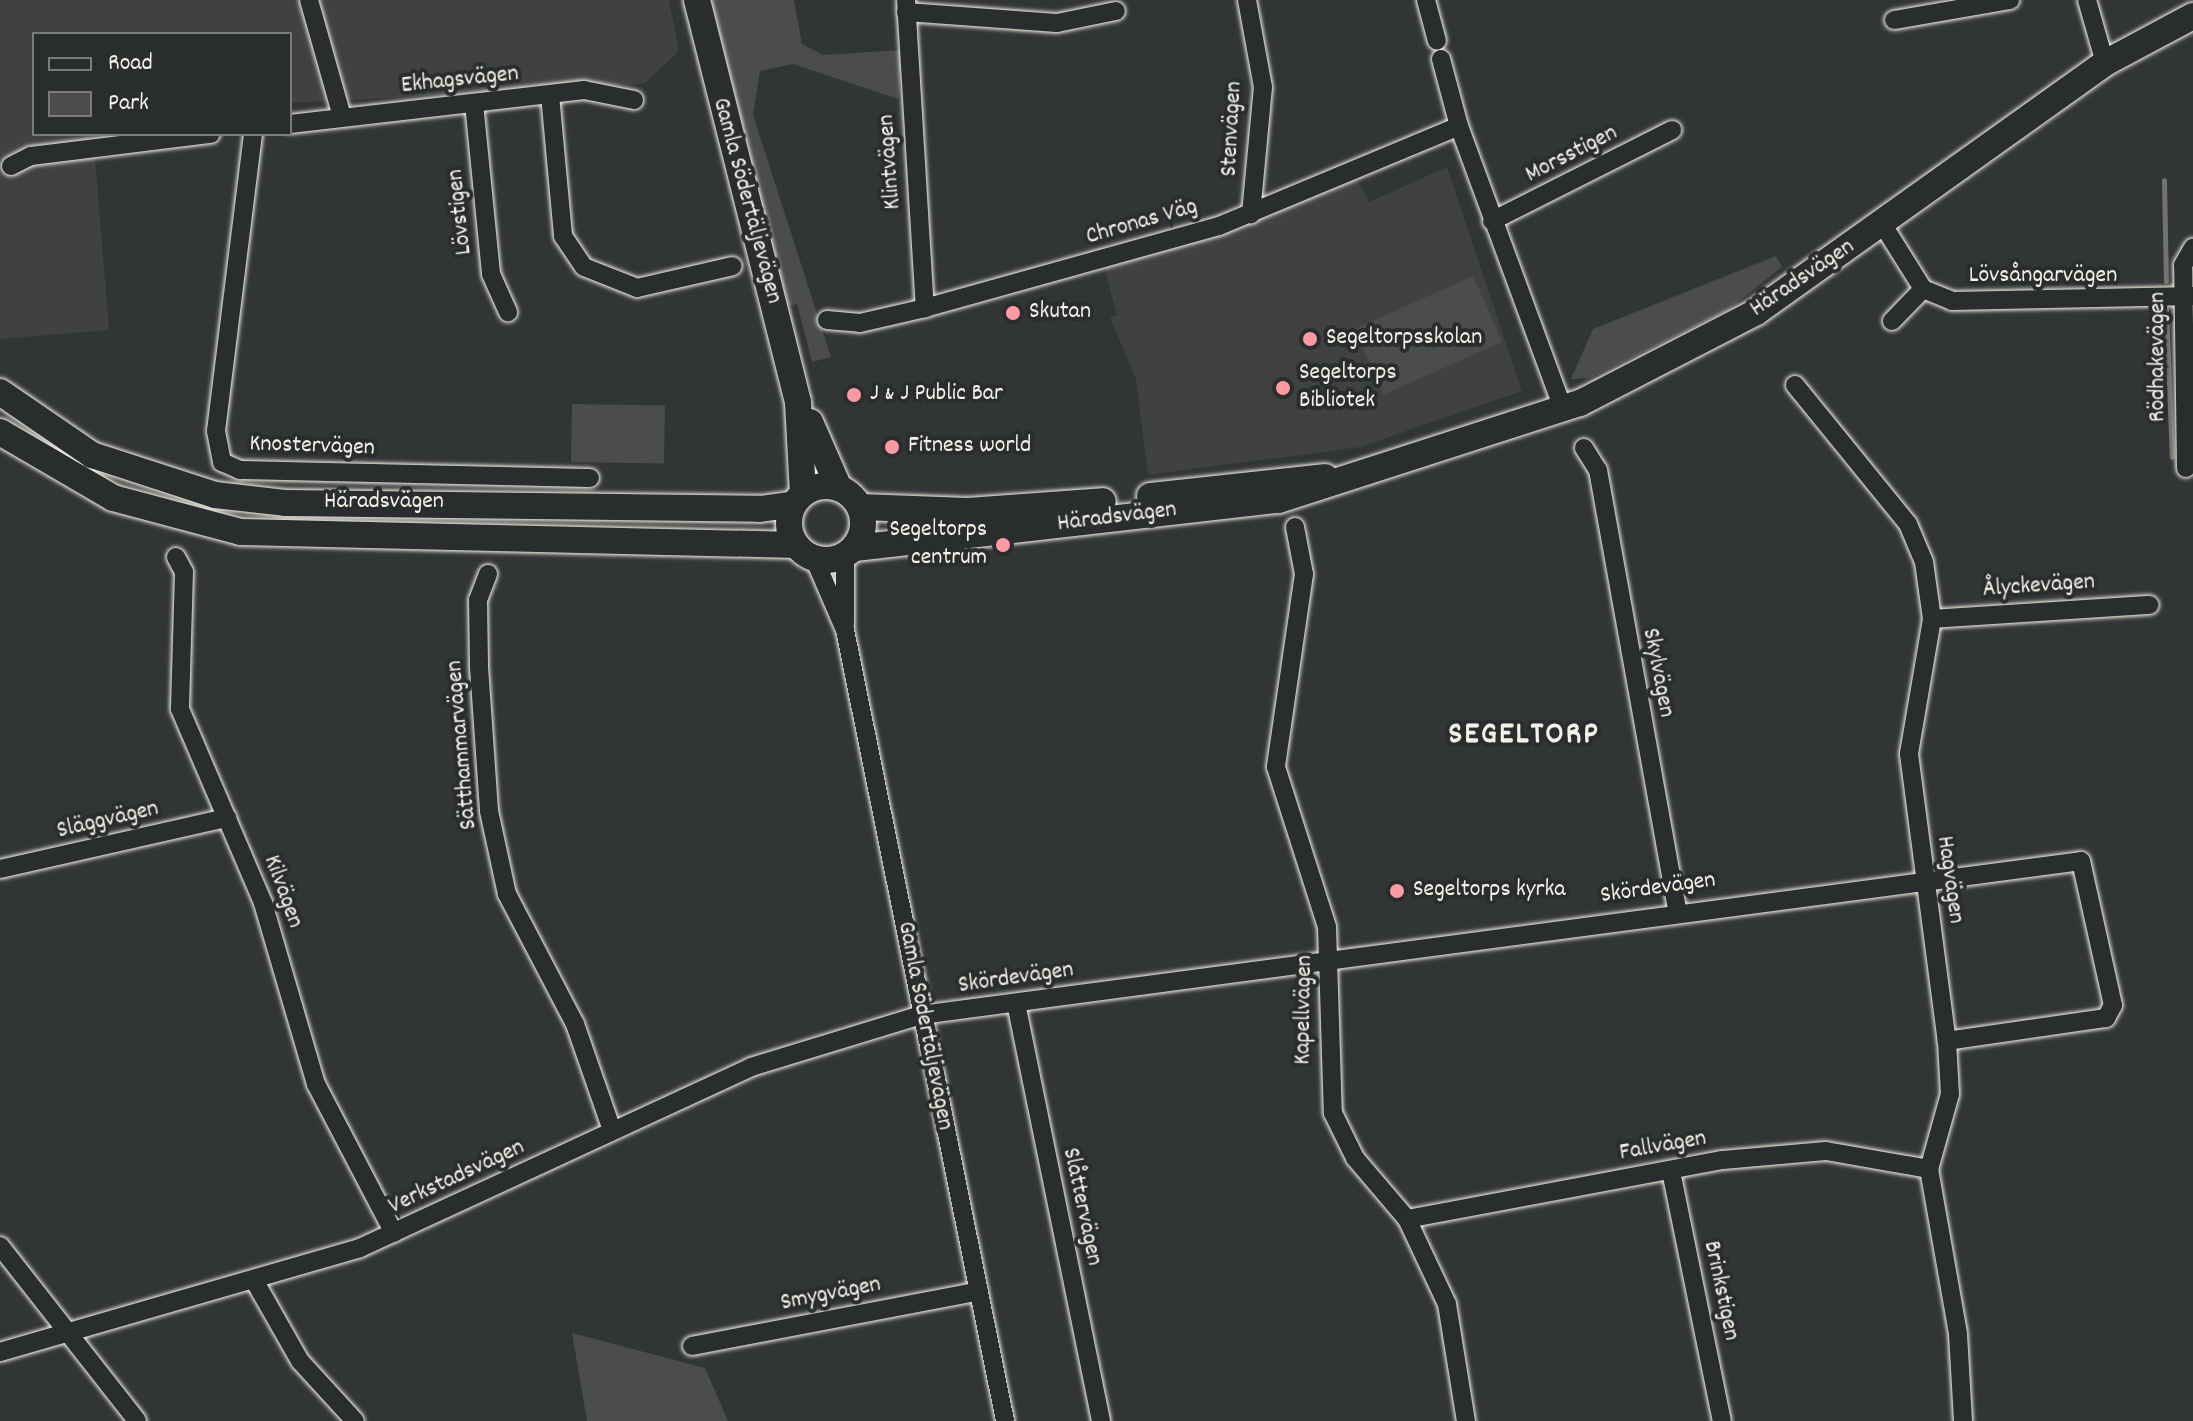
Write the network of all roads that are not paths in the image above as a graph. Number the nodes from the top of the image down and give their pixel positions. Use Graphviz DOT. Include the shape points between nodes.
graph roads {
  1 [pos="309,0"];
  2 [pos="697,0"];
  3 [pos="1247,0"];
  4 [pos="1426,0"];
  5 [pos="2010,0"];
  6 [pos="2087,0"];
  7 [pos="906,6"];
  8 [pos="1116,11"];
  9 [pos="2193,16"];
  10 [pos="1894,20"];
  11 [pos="2105,63"];
  12 [pos="550,95"];
  13 [pos="634,100"];
  14 [pos="474,103"];
  15 [pos="342,117"];
  16 [pos="292,124"];
  17 [pos="1459,126"];
  18 [pos="1672,130"];
  19 [pos="195,136"];
  20 [pos="253,136"];
  21 [pos="11,166"];
  22 [pos="1251,214"];
  23 [pos="1492,221"];
  24 [pos="1883,225"];
  25 [pos="2193,248"];
  26 [pos="733,266"];
  27 [pos="1923,289"];
  28 [pos="2188,296"];
  29 [pos="925,308"];
  30 [pos="508,312"];
  31 [pos="827,320"];
  32 [pos="1892,321"];
  33 [pos="1795,385"];
  34 [pos="0,392"];
  35 [pos="798,402"];
  36 [pos="1563,409"];
  37 [pos="0,432"];
  38 [pos="1584,448"];
  39 [pos="2186,468"];
  40 [pos="1377,474"];
  41 [pos="590,478"];
  42 [pos="839,488"];
  43 [pos="799,498"];
  44 [pos="861,507"];
  45 [pos="1295,527"];
  46 [pos="805,552"];
  47 [pos="850,552"];
  48 [pos="176,557"];
  49 [pos="488,574"];
  50 [pos="2150,605"];
  51 [pos="1932,619"];
  52 [pos="845,630"];
  53 [pos="227,818"];
  54 [pos="0,869"];
  55 [pos="1923,878"];
  56 [pos="1677,911"];
  57 [pos="1332,958"];
  58 [pos="1016,1003"];
  59 [pos="921,1015"];
  60 [pos="1947,1041"];
  61 [pos="612,1130"];
  62 [pos="1929,1169"];
  63 [pos="1671,1171"];
  64 [pos="1407,1219"];
  65 [pos="394,1233"];
  66 [pos="0,1246"];
  67 [pos="254,1280"];
  68 [pos="979,1291"];
  69 [pos="73,1331"];
  70 [pos="692,1346"];
  71 [pos="0,1352"];
  72 [pos="137,1421"];
  73 [pos="355,1421"];
  74 [pos="1005,1421"];
  75 [pos="1101,1421"];
  76 [pos="1466,1421"];
  77 [pos="1722,1421"];
  78 [pos="1963,1421"];
  1 -- 15 [label="street"];
  2 -- 35 [label="street, Gamla Södertäljevägen"];
  3 -- 22 [label="street, Stenvägen" via="1263,87"];
  4 -- 17 [label="street"];
  5 -- 10 [label="street"];
  6 -- 11 [label="street"];
  7 -- 8 [label="street, Klintvägen" via="1057,23"];
  7 -- 29 [label="street, Klintvägen"];
  9 -- 11 [label="street, Häradsvägen"];
  11 -- 24 [label="street, Häradsvägen"];
  12 -- 13 [label="street, Ekhagsvägen" via="584,90"];
  12 -- 14 [label="street, Ekhagsvägen"];
  12 -- 26 [label="street" via="563,236 584,267 637,288"];
  14 -- 15 [label="street, Ekhagsvägen"];
  14 -- 30 [label="street, Lövstigen" via="491,274"];
  15 -- 16 [label="street, Ekhagsvägen"];
  17 -- 22 [label="street, Chronas Väg"];
  17 -- 23 [label="street"];
  18 -- 23 [label="street, Morsstigen"];
  19 -- 21 [label="street" via="31,156"];
  20 -- 41 [label="street, Knostervägen" via="216,431 222,462 240,470"];
  22 -- 29 [label="street, Chronas Väg"];
  23 -- 36 [label="street"];
  24 -- 27 [label="street"];
  24 -- 36 [label="street, Häradsvägen" via="1756,312"];
  25 -- 28 [label="street, Rödhakevägen" via="2183,265"];
  27 -- 28 [label="street, Lövsångarvägen" via="1952,301"];
  27 -- 32 [label="street"];
  28 -- 39 [label="street, Rödhakevägen"];
  29 -- 31 [label="street, Chronas Väg" via="860,323"];
  33 -- 51 [label="street, Hagvägen" via="1908,524 1924,562"];
  34 -- 43 [label="street, Häradsvägen" via="92,455 215,495 285,503 760,509"];
  35 -- 42 [label="street, Gamla Södertäljevägen"];
  35 -- 43 [label="street, Gamla Södertäljevägen"];
  36 -- 40 [label="street, Häradsvägen"];
  37 -- 46 [label="street, Häradsvägen" via="113,498 241,532"];
  38 -- 56 [label="street, Skylvägen" via="1598,470"];
  40 -- 44 [label="street, Häradsvägen" via="968,511"];
  40 -- 47 [label="street, Häradsvägen" via="1279,500"];
  42 -- 43 [label="street"];
  42 -- 44 [label="street"];
  43 -- 46 [label="street" via="789,521"];
  44 -- 47 [label="street" via="863,530"];
  45 -- 57 [label="street, Kapellvägen" via="1304,574 1276,767"];
  46 -- 47 [label="street"];
  46 -- 52 [label="street, Gamla Södertäljevägen"];
  47 -- 52 [label="street, Gamla Södertäljevägen"];
  48 -- 53 [label="street, Kilvägen" via="184,572 180,709"];
  49 -- 61 [label="street, Sätthammarvägen" via="478,600 479,667 489,811 507,894 575,1024"];
  50 -- 51 [label="street, Ålyckevägen"];
  51 -- 55 [label="street, Hagvägen" via="1909,754"];
  52 -- 59 [label="street, Gamla Södertäljevägen"];
  53 -- 54 [label="street, Släggvägen"];
  53 -- 65 [label="street, Kilvägen" via="263,903 316,1084"];
  55 -- 56 [label="street, Skördevägen"];
  55 -- 60 [label="street, Hagvägen"];
  55 -- 60 [label="street, Skördevägen" via="2081,861 2113,1005 2100,1022"];
  56 -- 57 [label="street, Skördevägen"];
  57 -- 58 [label="street, Skördevägen"];
  57 -- 64 [label="street, Kapellvägen" via="1333,1113 1355,1158"];
  58 -- 59 [label="street, Skördevägen"];
  58 -- 75 [label="street, Slåttervägen"];
  59 -- 61 [label="street, Verkstadsvägen" via="831,1038"];
  59 -- 68 [label="street, Gamla Södertäljevägen"];
  60 -- 62 [label="street, Hagvägen" via="1950,1094"];
  61 -- 65 [label="street, Verkstadsvägen"];
  62 -- 63 [label="street, Fallvägen" via="1826,1151"];
  62 -- 78 [label="street, Hagvägen" via="1958,1334"];
  63 -- 64 [label="street, Fallvägen"];
  63 -- 77 [label="street, Brinkstigen"];
  64 -- 76 [label="street, Kapellvägen" via="1447,1304"];
  65 -- 67 [label="street, Verkstadsvägen"];
  66 -- 69 [label="street"];
  67 -- 69 [label="street, Verkstadsvägen"];
  67 -- 73 [label="street" via="300,1361"];
  68 -- 70 [label="street, Smygvägen"];
  68 -- 74 [label="street, Gamla Södertäljevägen"];
  69 -- 71 [label="street, Verkstadsvägen"];
  69 -- 72 [label="street"];
}
